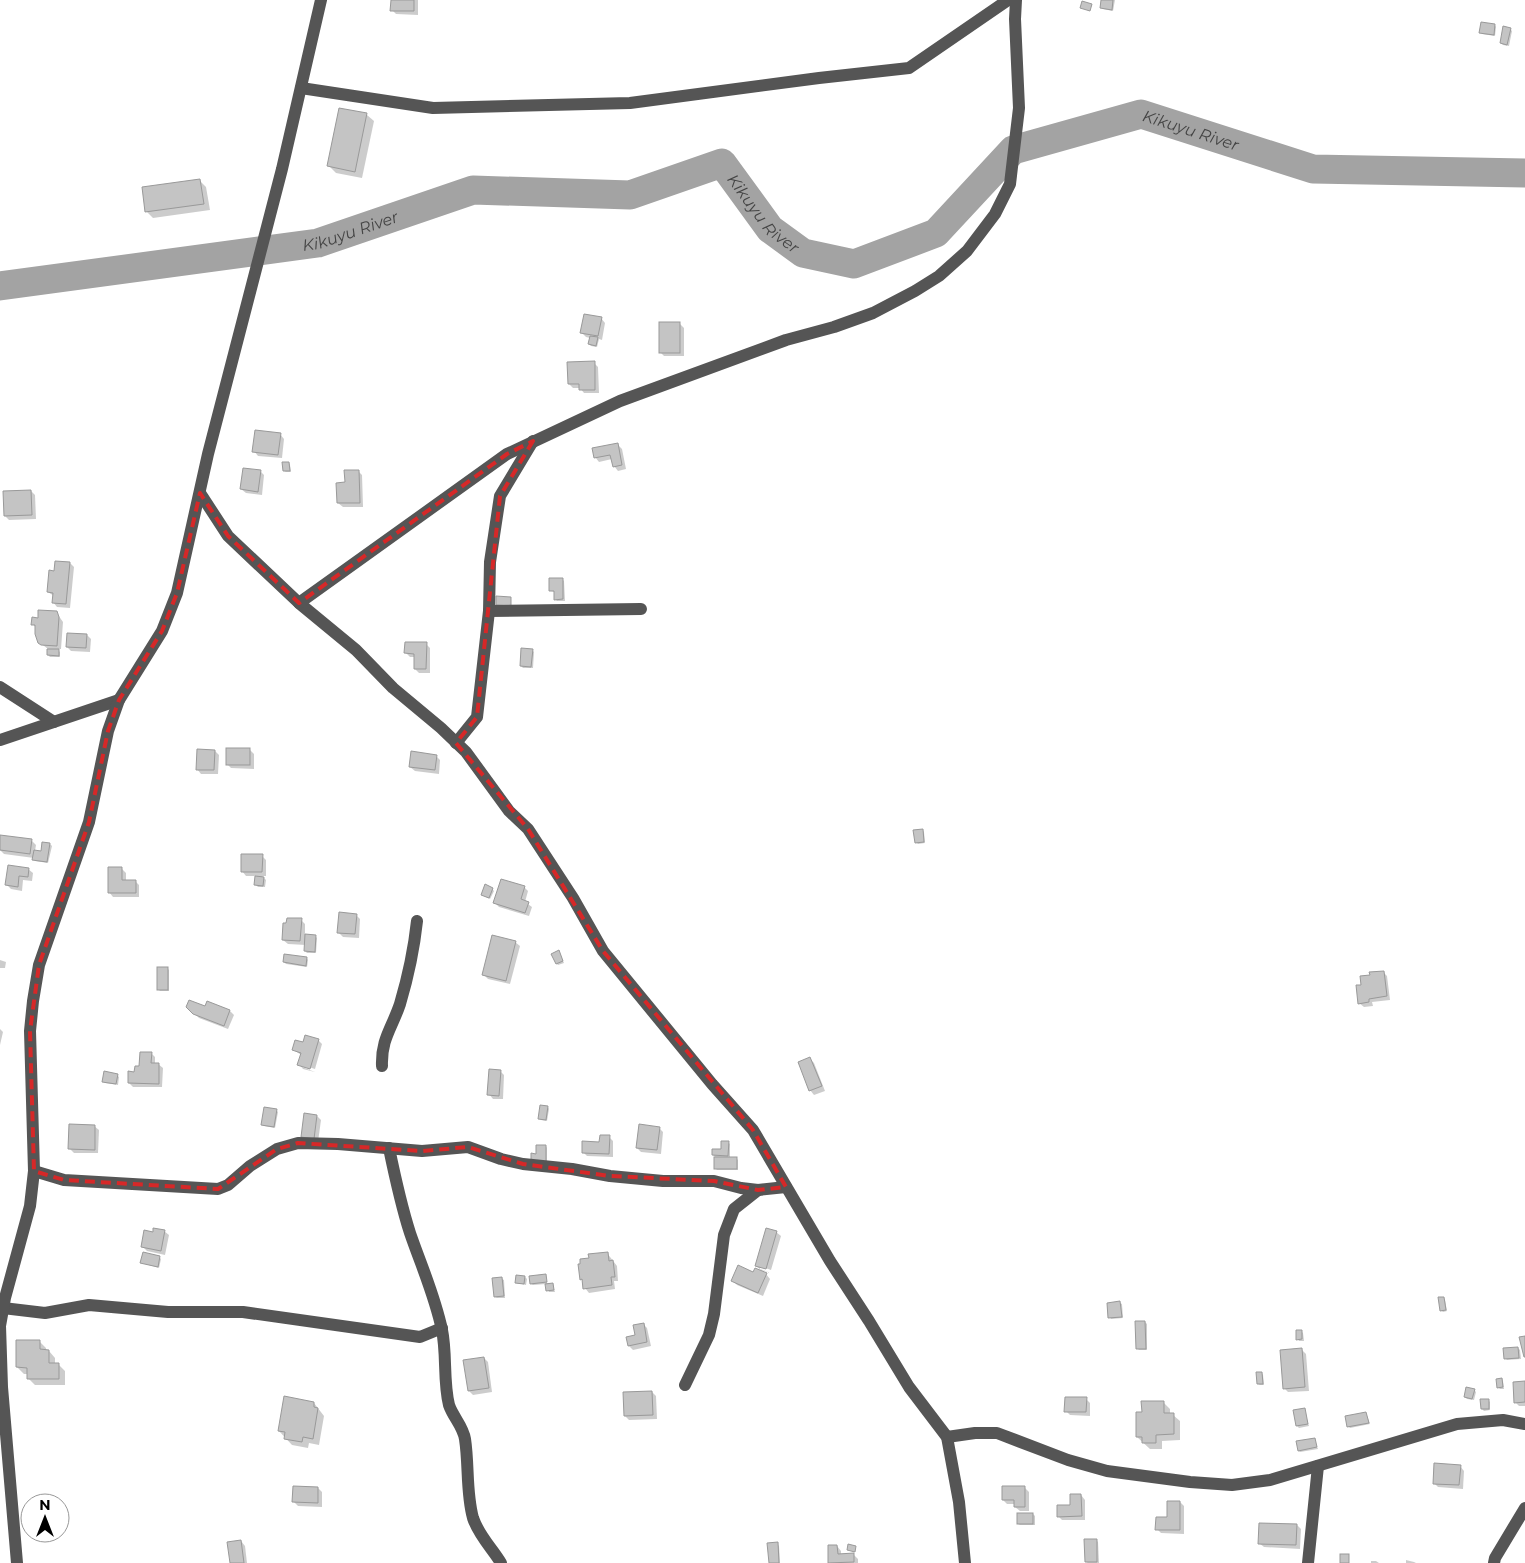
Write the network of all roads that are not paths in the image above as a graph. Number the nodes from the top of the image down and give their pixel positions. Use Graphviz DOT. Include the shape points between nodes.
graph roads {
  1 [pos="321,0"];
  2 [pos="1008,0"];
  3 [pos="1016,0"];
  4 [pos="300,88"];
  5 [pos="533,441"];
  6 [pos="200,493"];
  7 [pos="299,603"];
  8 [pos="642,609"];
  9 [pos="489,610"];
  10 [pos="0,687"];
  11 [pos="119,700"];
  12 [pos="54,722"];
  13 [pos="0,740"];
  14 [pos="456,742"];
  15 [pos="417,921"];
  16 [pos="382,1066"];
  17 [pos="389,1148"];
  18 [pos="34,1171"];
  19 [pos="786,1187"];
  20 [pos="758,1190"];
  21 [pos="3,1308"];
  22 [pos="442,1328"];
  23 [pos="0,1349"];
  24 [pos="685,1385"];
  25 [pos="1525,1424"];
  26 [pos="947,1437"];
  27 [pos="1318,1466"];
  28 [pos="1525,1508"];
  29 [pos="17,1563"];
  30 [pos="501,1563"];
  31 [pos="965,1563"];
  32 [pos="1308,1563"];
  33 [pos="1494,1563"];
  1 -- 4 [label="street"];
  2 -- 4 [label="street" via="910,68 630,103 434,108"];
  3 -- 5 [label="street" via="1019,108 1010,184 995,214 967,251 939,276 874,313 721,363 620,401"];
  4 -- 6 [label="street"];
  5 -- 7 [label="street" via="500,458"];
  5 -- 9 [label="street" via="500,496 490,562"];
  6 -- 7 [label="street" via="228,536"];
  6 -- 11 [label="street" via="178,593 162,631"];
  7 -- 14 [label="street" via="356,650 393,688"];
  8 -- 9 [label="street"];
  9 -- 14 [label="street" via="477,717"];
  10 -- 12 [label="street"];
  11 -- 12 [label="street"];
  11 -- 18 [label="street" via="108,731 89,822 52,932 45,944 33,1001 30,1031"];
  12 -- 13 [label="street"];
  14 -- 19 [label="street" via="509,811 528,829 603,951 753,1130"];
  15 -- 16 [label="street" via="414,951 400,1004 385,1037"];
  17 -- 18 [label="street" via="298,1143 277,1149 218,1189 64,1180"];
  17 -- 20 [label="street" via="422,1151 468,1147 524,1164 663,1181 714,1181"];
  17 -- 22 [label="street" via="409,1231"];
  18 -- 21 [label="street" via="30,1206"];
  19 -- 20 [label="street"];
  19 -- 26 [label="street" via="909,1387"];
  20 -- 24 [label="street" via="734,1209 724,1235 709,1335"];
  21 -- 22 [label="street" via="45,1313 89,1305 168,1312 243,1312 420,1337"];
  21 -- 23 [label="street"];
  22 -- 30 [label="street" via="447,1393 450,1407 465,1437 473,1518"];
  23 -- 29 [label="street"];
  25 -- 27 [label="street" via="1503,1420 1457,1424"];
  26 -- 27 [label="street" via="996,1433 1107,1472 1232,1485 1270,1480"];
  26 -- 31 [label="street" via="959,1502"];
  27 -- 32 [label="street"];
  28 -- 33 [label="street"];
}
